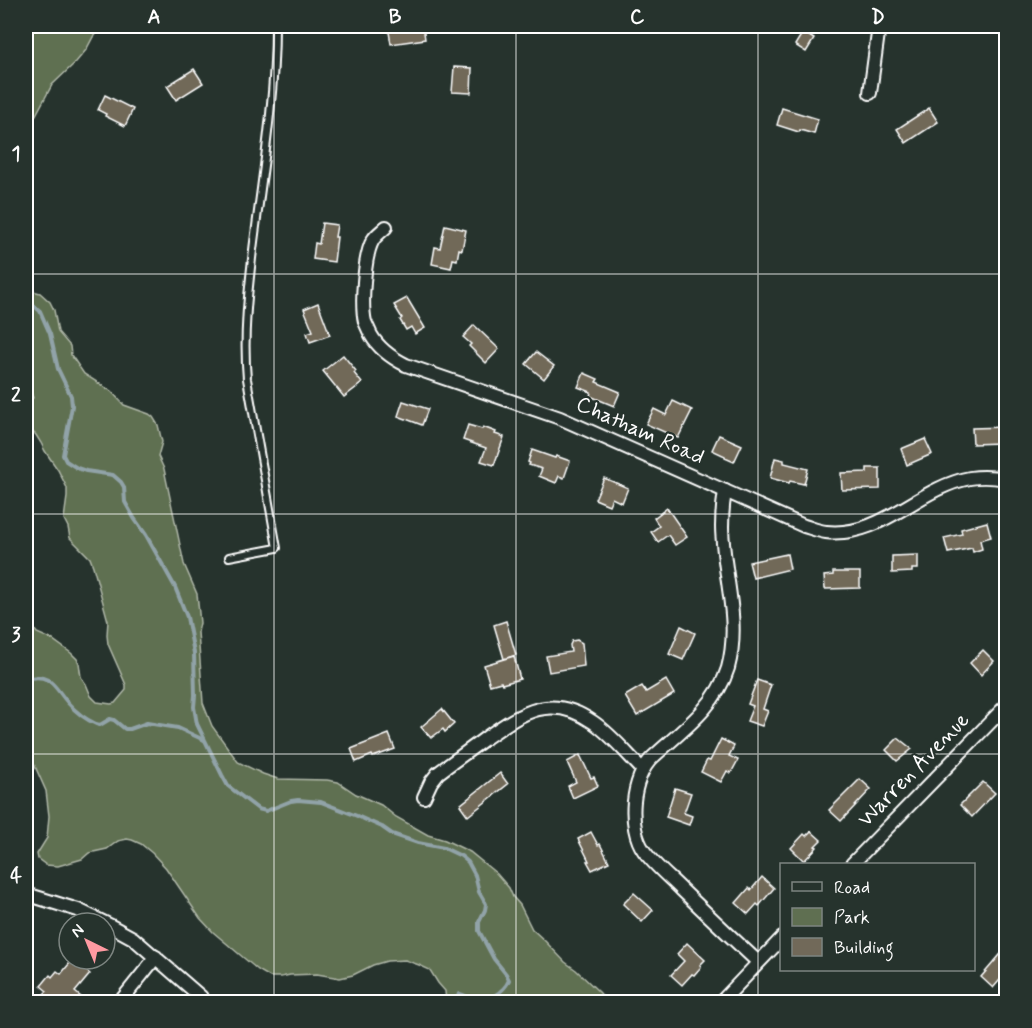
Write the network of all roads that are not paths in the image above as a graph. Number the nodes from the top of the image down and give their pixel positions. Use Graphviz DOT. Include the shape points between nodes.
graph roads {
  1 [pos="275,26"];
  2 [pos="879,26"];
  3 [pos="870,93"];
  4 [pos="386,227"];
  5 [pos="1006,479"];
  6 [pos="725,491"];
  7 [pos="229,557"];
  8 [pos="1006,706"];
  9 [pos="643,770"];
  10 [pos="424,797"];
  11 [pos="853,863"];
  12 [pos="26,894"];
  13 [pos="780,940"];
  14 [pos="156,957"];
  15 [pos="758,962"];
  16 [pos="201,997"];
  17 [pos="120,1002"];
  18 [pos="721,1002"];
  1 -- 7 [label="lane" via="272,88 248,297 246,360 277,548"];
  2 -- 3 [label="street"];
  4 -- 6 [label="street, Chatham Road" via="373,240 368,256 364,312 372,337 393,359 560,418"];
  5 -- 6 [label="street, Chatham Road" via="970,478 949,484 878,523 838,533 804,526"];
  6 -- 9 [label="street" via="722,529 733,616 726,674 703,710"];
  8 -- 11 [label="street, Warren Avenue"];
  9 -- 10 [label="street" via="585,716 561,708 542,708 519,716 436,775"];
  9 -- 15 [label="street" via="634,812 636,833 644,851"];
  12 -- 14 [label="street" via="78,910 133,938"];
  13 -- 15 [label="street"];
  14 -- 16 [label="street"];
  14 -- 17 [label="street"];
  15 -- 18 [label="street"];
}
